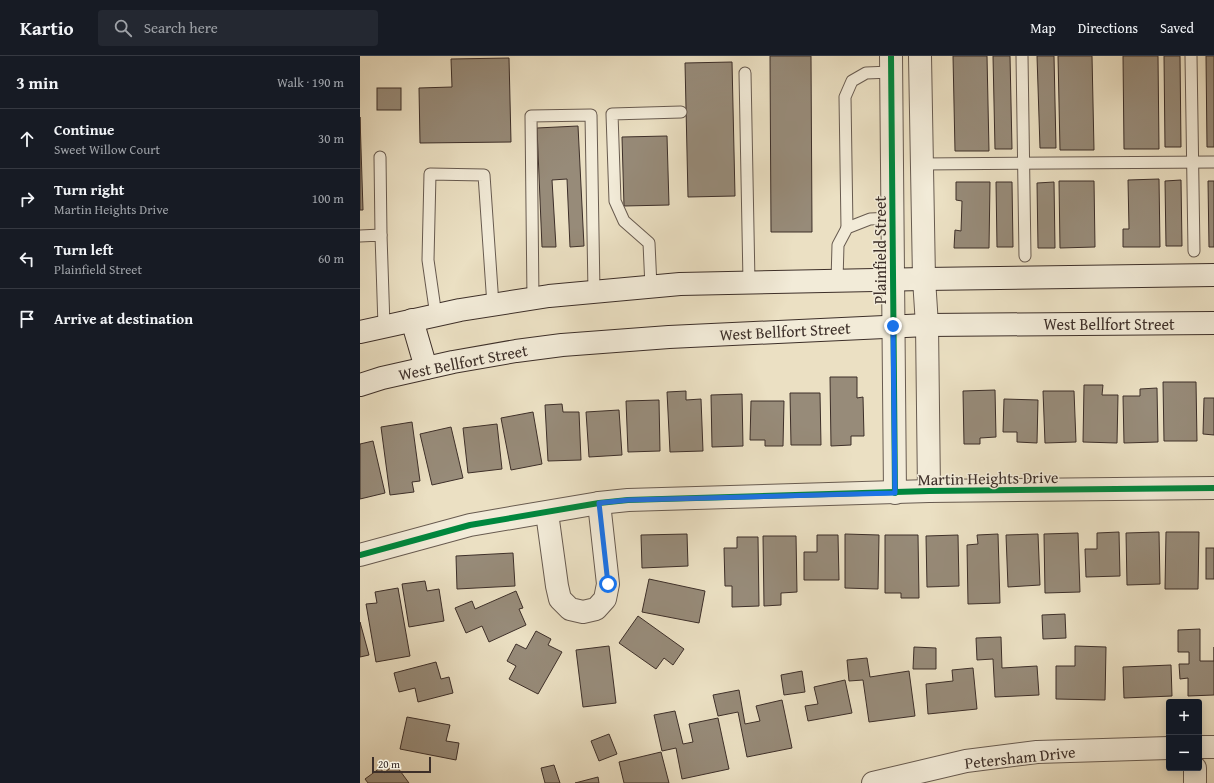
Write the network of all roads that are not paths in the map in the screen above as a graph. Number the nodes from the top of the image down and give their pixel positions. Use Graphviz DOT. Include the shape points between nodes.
graph roads {
  1 [pos="920,56"];
  2 [pos="1022,56"];
  3 [pos="1191,56"];
  4 [pos="891,64"];
  5 [pos="745,73"];
  6 [pos="681,112"];
  7 [pos="380,157"];
  8 [pos="1192,162"];
  9 [pos="1214,162"];
  10 [pos="1024,163"];
  11 [pos="922,164"];
  12 [pos="893,218"];
  13 [pos="847,228"];
  14 [pos="381,235"];
  15 [pos="360,236"];
  16 [pos="1194,251"];
  17 [pos="1025,256"];
  18 [pos="1214,276"];
  19 [pos="893,279"];
  20 [pos="924,279"];
  21 [pos="837,280"];
  22 [pos="748,282"];
  23 [pos="651,287"];
  24 [pos="594,292"];
  25 [pos="533,299"];
  26 [pos="493,305"];
  27 [pos="436,316"];
  28 [pos="412,320"];
  29 [pos="1214,323"];
  30 [pos="927,325"];
  31 [pos="384,326"];
  32 [pos="893,326"];
  33 [pos="360,332"];
  34 [pos="426,368"];
  35 [pos="360,385"];
  36 [pos="1214,488"];
  37 [pos="929,491"];
  38 [pos="895,493"];
  39 [pos="599,503"];
  40 [pos="547,513"];
  41 [pos="360,555"];
  42 [pos="1202,747"];
  43 [pos="1214,747"];
  44 [pos="1166,748"];
  45 [pos="1195,771"];
  46 [pos="873,783"];
  47 [pos="1196,783"];
  1 -- 11 [label="street"];
  2 -- 10 [label="lane"];
  3 -- 8 [label="lane"];
  4 -- 12 [label="street, Plainfield Street"];
  4 -- 13 [label="lane" via="852,81 845,97"];
  5 -- 22 [label="lane"];
  6 -- 23 [label="lane" via="612,114 614,201 624,221 649,243"];
  7 -- 14 [label="lane"];
  8 -- 9 [label="lane"];
  8 -- 10 [label="lane"];
  8 -- 16 [label="lane"];
  10 -- 11 [label="lane"];
  10 -- 17 [label="lane"];
  11 -- 20 [label="street"];
  12 -- 13 [label="lane" via="870,219"];
  12 -- 19 [label="street, Plainfield Street"];
  13 -- 21 [label="lane" via="838,245"];
  14 -- 15 [label="lane"];
  14 -- 31 [label="lane"];
  18 -- 20 [label="street"];
  19 -- 20 [label="street"];
  19 -- 21 [label="street"];
  19 -- 32 [label="street, Plainfield Street"];
  20 -- 30 [label="street"];
  21 -- 22 [label="street"];
  22 -- 23 [label="street"];
  23 -- 24 [label="street"];
  24 -- 25 [label="street"];
  24 -- 25 [label="lane" via="591,115 531,116"];
  25 -- 26 [label="street"];
  26 -- 27 [label="street"];
  26 -- 27 [label="lane" via="484,175 430,174 428,260"];
  27 -- 28 [label="street"];
  28 -- 31 [label="street"];
  28 -- 34 [label="street"];
  29 -- 30 [label="street, West Bellfort Street"];
  30 -- 32 [label="street, West Bellfort Street"];
  30 -- 37 [label="street"];
  31 -- 33 [label="street"];
  32 -- 34 [label="street, West Bellfort Street" via="562,345"];
  32 -- 38 [label="street, Plainfield Street"];
  34 -- 35 [label="street, West Bellfort Street"];
  36 -- 37 [label="street, Martin Heights Drive"];
  37 -- 38 [label="street, Martin Heights Drive"];
  38 -- 39 [label="street, Martin Heights Drive" via="628,500"];
  39 -- 40 [label="street, Martin Heights Drive"];
  39 -- 40 [label="street" via="608,584 605,599 596,608 583,612 570,608 560,599"];
  40 -- 41 [label="street, Martin Heights Drive" via="470,526"];
  42 -- 43 [label="street"];
  44 -- 46 [label="street, Petersham Drive" via="1037,752 966,761"];
  45 -- 47 [label="street"];
}
